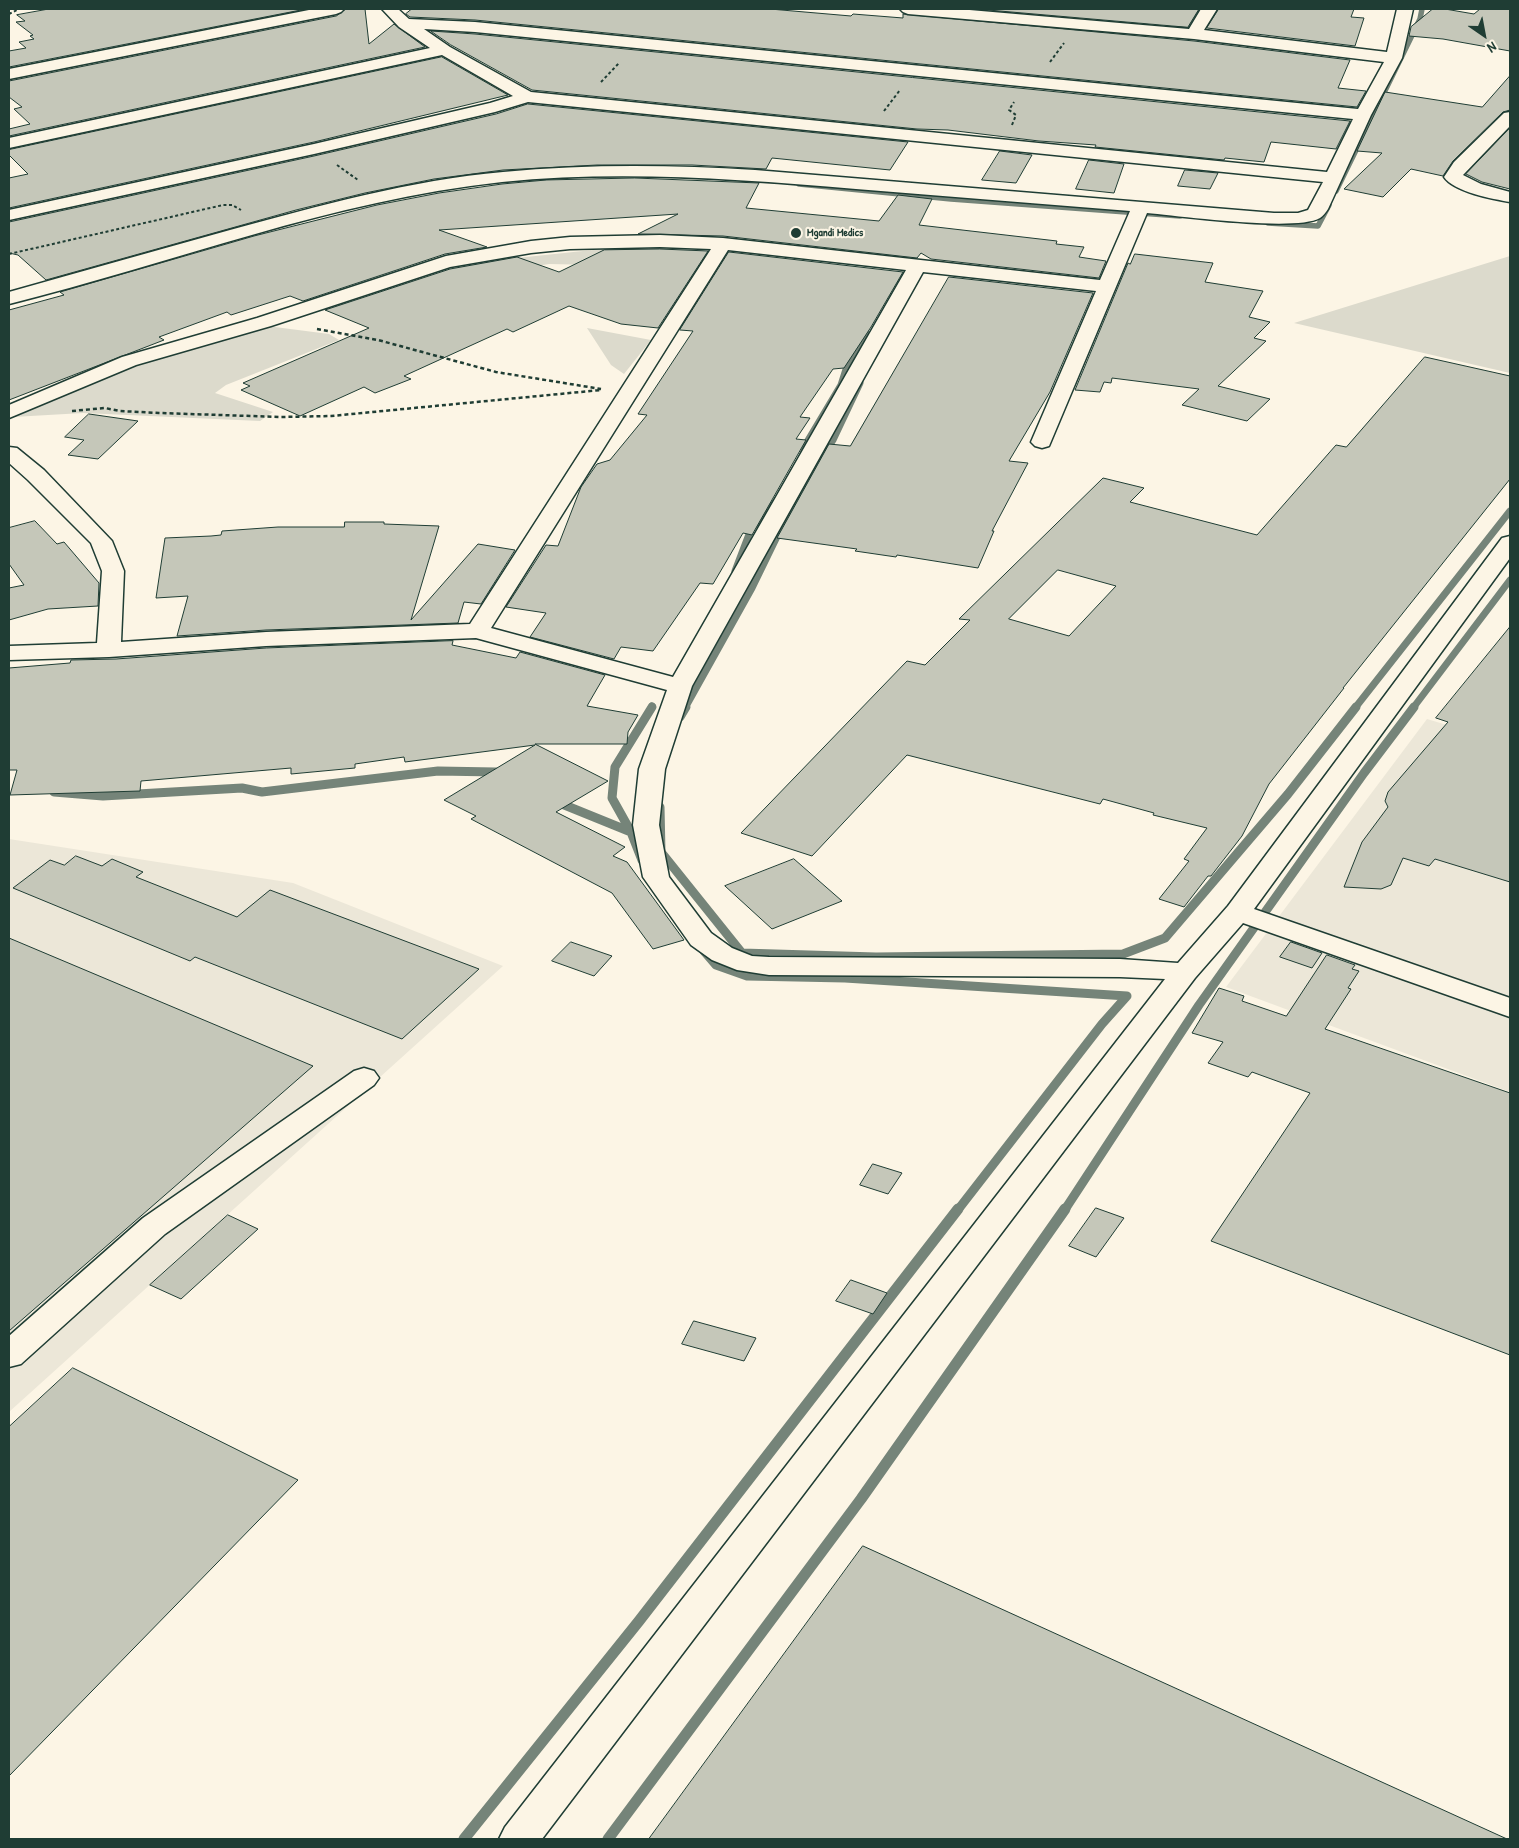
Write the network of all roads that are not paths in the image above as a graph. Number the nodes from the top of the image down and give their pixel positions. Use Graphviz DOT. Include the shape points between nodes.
graph roads {
  1 [pos="336,9"];
  2 [pos="390,9"];
  3 [pos="908,9"];
  4 [pos="1209,9"];
  5 [pos="1405,9"];
  6 [pos="405,24"];
  7 [pos="1194,34"];
  8 [pos="444,50"];
  9 [pos="1394,58"];
  10 [pos="10,72"];
  11 [pos="527,97"];
  12 [pos="1363,115"];
  13 [pos="1510,117"];
  14 [pos="9,143"];
  15 [pos="1333,178"];
  16 [pos="1510,197"];
  17 [pos="1140,208"];
  18 [pos="9,215"];
  19 [pos="723,244"];
  20 [pos="917,266"];
  21 [pos="1106,286"];
  22 [pos="9,298"];
  23 [pos="9,412"];
  24 [pos="1042,442"];
  25 [pos="9,453"];
  26 [pos="1510,543"];
  27 [pos="477,631"];
  28 [pos="109,650"];
  29 [pos="9,653"];
  30 [pos="680,686"];
  31 [pos="1238,912"];
  32 [pos="1185,972"];
  33 [pos="1510,1008"];
  34 [pos="364,1078"];
  35 [pos="9,1355"];
  36 [pos="520,1839"];
  1 -- 10 [label="street"];
  2 -- 6 [label="street"];
  3 -- 7 [label="street"];
  4 -- 7 [label="street"];
  5 -- 9 [label="street"];
  6 -- 8 [label="street"];
  6 -- 12 [label="street" via="636,43"];
  7 -- 9 [label="street"];
  8 -- 11 [label="street"];
  8 -- 14 [label="street"];
  9 -- 12 [label="street"];
  11 -- 15 [label="street"];
  11 -- 18 [label="street" via="314,149"];
  12 -- 15 [label="street"];
  13 -- 16 [label="street" via="1460,166 1453,177 1475,188"];
  15 -- 17 [label="street" via="1319,209 1314,214 1298,218"];
  17 -- 21 [label="street"];
  17 -- 22 [label="street" via="677,171 588,171 501,177 329,208"];
  19 -- 20 [label="street"];
  19 -- 23 [label="street" via="660,241 570,243 446,262 264,322 129,360"];
  19 -- 27 [label="street"];
  20 -- 21 [label="street"];
  20 -- 30 [label="street"];
  21 -- 24 [label="street"];
  25 -- 28 [label="street" via="36,475 101,541 113,571"];
  26 -- 31 [label="street"];
  27 -- 28 [label="street" via="266,639"];
  27 -- 30 [label="street"];
  28 -- 29 [label="street"];
  30 -- 32 [label="street" via="652,769 646,825 656,877 701,939 722,954 747,964 769,966 1120,968"];
  31 -- 32 [label="street"];
  31 -- 33 [label="street"];
  32 -- 36 [label="street"];
  34 -- 35 [label="street" via="154,1226"];
}
